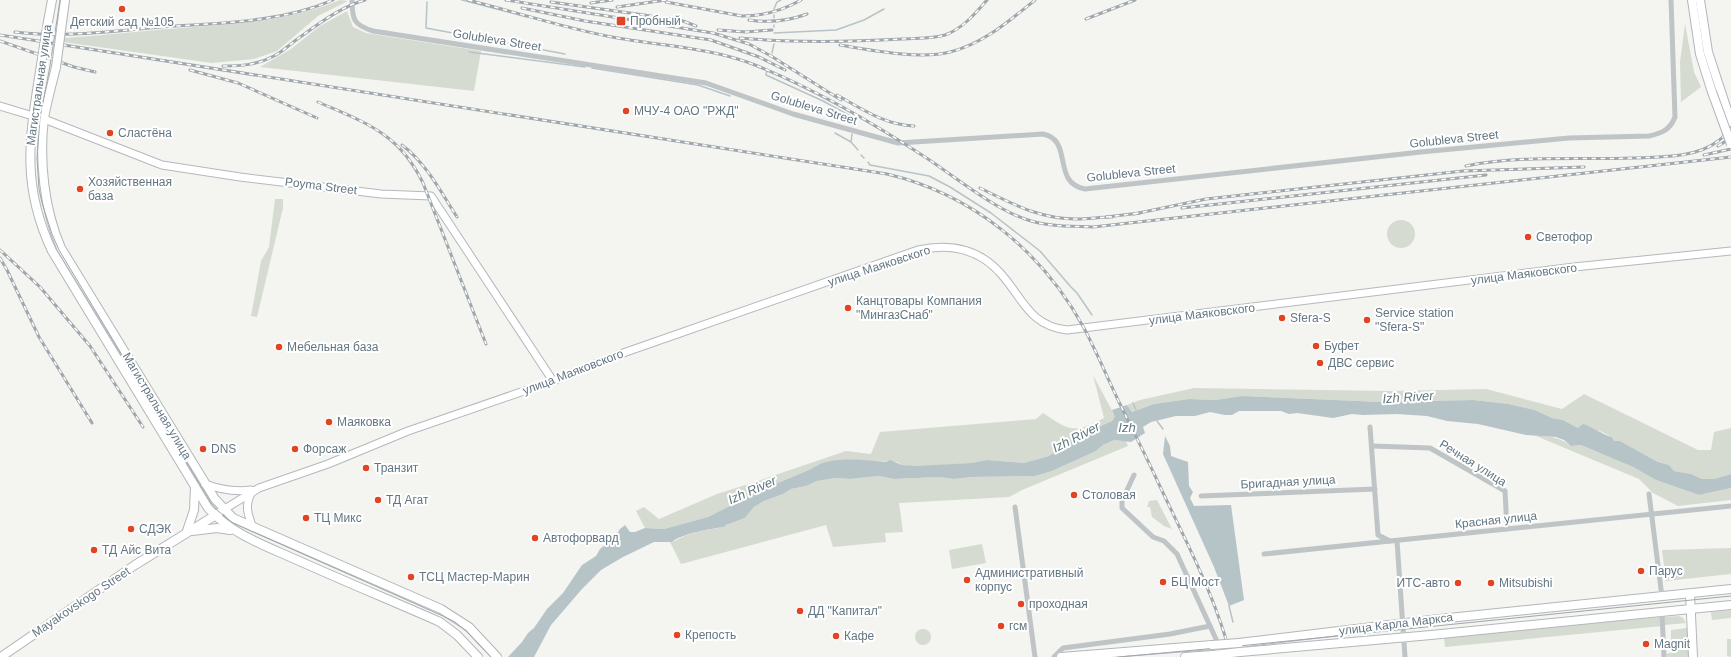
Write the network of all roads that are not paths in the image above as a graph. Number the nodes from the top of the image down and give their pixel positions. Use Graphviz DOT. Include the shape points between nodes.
graph roads {
  1 [pos="52,0"];
  2 [pos="65,0"];
  3 [pos="352,0"];
  4 [pos="1671,0"];
  5 [pos="1692,0"];
  6 [pos="1700,0"];
  7 [pos="1715,91"];
  8 [pos="0,106"];
  9 [pos="33,116"];
  10 [pos="44,119"];
  11 [pos="1731,122"];
  12 [pos="1731,144"];
  13 [pos="1731,251"];
  14 [pos="1723,252"];
  15 [pos="1731,256"];
  16 [pos="553,381"];
  17 [pos="1370,427"];
  18 [pos="1372,446"];
  19 [pos="1134,475"];
  20 [pos="204,484"];
  21 [pos="195,487"];
  22 [pos="1375,488"];
  23 [pos="253,490"];
  24 [pos="1649,494"];
  25 [pos="1201,496"];
  26 [pos="1731,506"];
  27 [pos="1015,507"];
  28 [pos="223,510"];
  29 [pos="1652,513"];
  30 [pos="214,515"];
  31 [pos="253,528"];
  32 [pos="1507,529"];
  33 [pos="233,530"];
  34 [pos="187,531"];
  35 [pos="1397,541"];
  36 [pos="1390,542"];
  37 [pos="1264,554"];
  38 [pos="1731,589"];
  39 [pos="1690,594"];
  40 [pos="1662,597"];
  41 [pos="1731,605"];
  42 [pos="1692,609"];
  43 [pos="1662,613"];
  44 [pos="1403,623"];
  45 [pos="1210,626"];
  46 [pos="1404,637"];
  47 [pos="1214,642"];
  48 [pos="1,657"];
  49 [pos="478,657"];
  50 [pos="497,657"];
  51 [pos="1035,657"];
  52 [pos="1054,657"];
  53 [pos="1061,657"];
  54 [pos="1185,657"];
  55 [pos="1405,657"];
  56 [pos="1664,657"];
  57 [pos="1693,657"];
  1 -- 9 [label="main road, Магистральная улица, bridge"];
  2 -- 10 [label="main road, Магистральная улица, bridge" via="56,67"];
  3 -- 4 [label="street, Golubleva Street" via="356,22 361,27 374,31 706,83 793,114 898,144 1049,135 1060,147 1068,178 1077,188 1085,189 1429,151 1569,138 1658,134 1672,126 1675,117"];
  5 -- 7 [label="main road" via="1699,49"];
  6 -- 7 [label="main road"];
  7 -- 11 [label="main road"];
  7 -- 12 [label="main road, bridge"];
  8 -- 9 [label="main road, Poyma Street"];
  9 -- 10 [label="main road, Poyma Street"];
  9 -- 21 [label="main road, Магистральная улица" via="30,174 32,192 43,231 56,258"];
  10 -- 16 [label="main road, Poyma Street" via="162,165 381,194 431,196"];
  10 -- 20 [label="main road, Магистральная улица" via="46,187 54,231 61,248"];
  13 -- 14 [label="main road, улица Маяковского"];
  14 -- 15 [label="main road"];
  14 -- 16 [label="main road, улица Маяковского" via="1574,267 1067,330 1050,326 1032,315 1002,275 982,257 957,248 934,247 918,250 711,322"];
  16 -- 23 [label="main road, улица Маяковского" via="408,431 328,464"];
  17 -- 18 [label="street"];
  18 -- 22 [label="street"];
  18 -- 32 [label="street, Речная улица" via="1430,448 1505,492"];
  19 -- 45 [label="street" via="1122,501 1122,508 1153,537 1164,541 1177,554"];
  20 -- 23 [label="main road" via="227,491"];
  20 -- 28 [label="main road, Магистральная улица"];
  21 -- 30 [label="main road, Магистральная улица"];
  21 -- 34 [label="main road" via="194,510"];
  22 -- 25 [label="street, Бригадная улица"];
  22 -- 36 [label="street" via="1378,535"];
  23 -- 28 [label="main road, улица Маяковского"];
  23 -- 31 [label="main road" via="247,502 247,509"];
  24 -- 29 [label="street"];
  26 -- 29 [label="street, Красная улица"];
  27 -- 51 [label="street"];
  28 -- 30 [label="main road, Mayakovskogo Street"];
  28 -- 31 [label="main road, Магистральная улица"];
  29 -- 32 [label="street, Красная улица"];
  29 -- 40 [label="street"];
  30 -- 33 [label="main road, Магистральная улица"];
  30 -- 34 [label="main road, Mayakovskogo Street"];
  31 -- 50 [label="main road, Магистральная улица" via="441,610 469,627"];
  32 -- 35 [label="street, Красная улица"];
  33 -- 34 [label="main road" via="211,528"];
  33 -- 49 [label="main road, Магистральная улица" via="440,622"];
  34 -- 48 [label="main road, Mayakovskogo Street"];
  35 -- 36 [label="street, Красная улица"];
  35 -- 44 [label="street"];
  36 -- 37 [label="street, Красная улица"];
  38 -- 39 [label="main road, улица Карла Маркса"];
  39 -- 40 [label="main road, улица Карла Маркса"];
  39 -- 42 [label="main road"];
  40 -- 44 [label="main road, улица Карла Маркса"];
  41 -- 42 [label="main road, улица Карла Маркса"];
  42 -- 43 [label="main road, улица Карла Маркса"];
  42 -- 57 [label="main road"];
  43 -- 46 [label="main road, улица Карла Маркса"];
  43 -- 56 [label="street"];
  44 -- 46 [label="street"];
  44 -- 47 [label="main road, улица Карла Маркса, bridge" via="1239,643"];
  45 -- 47 [label="street"];
  45 -- 52 [label="street" via="1063,648"];
  46 -- 54 [label="main road, улица Карла Маркса, bridge"];
  46 -- 55 [label="street"];
  47 -- 53 [label="main road, улица Карла Маркса"];
}
